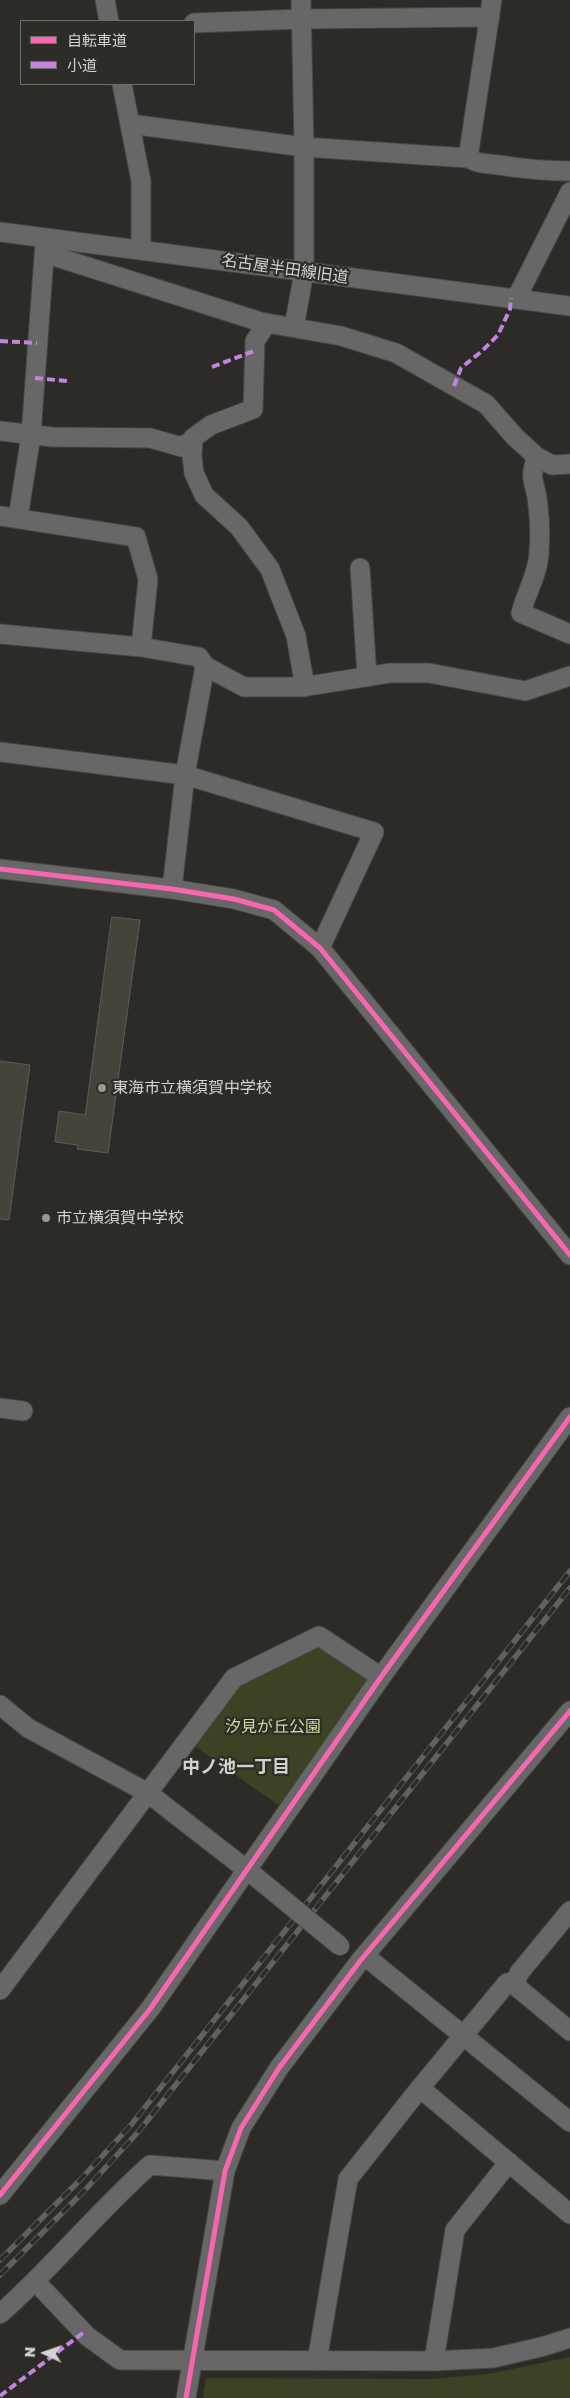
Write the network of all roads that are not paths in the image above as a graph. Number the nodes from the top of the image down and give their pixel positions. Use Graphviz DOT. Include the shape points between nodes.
graph roads {
  1 [pos="105,0"];
  2 [pos="301,9"];
  3 [pos="491,9"];
  4 [pos="109,20"];
  5 [pos="195,23"];
  6 [pos="122,85"];
  7 [pos="130,124"];
  8 [pos="304,147"];
  9 [pos="468,158"];
  10 [pos="570,171"];
  11 [pos="570,192"];
  12 [pos="0,232"];
  13 [pos="45,245"];
  14 [pos="142,250"];
  15 [pos="304,272"];
  16 [pos="516,299"];
  17 [pos="570,306"];
  18 [pos="267,322"];
  19 [pos="294,327"];
  20 [pos="0,431"];
  21 [pos="31,435"];
  22 [pos="192,445"];
  23 [pos="537,457"];
  24 [pos="570,464"];
  25 [pos="9,517"];
  26 [pos="360,568"];
  27 [pos="0,634"];
  28 [pos="570,634"];
  29 [pos="141,647"];
  30 [pos="206,666"];
  31 [pos="570,674"];
  32 [pos="367,677"];
  33 [pos="305,686"];
  34 [pos="0,752"];
  35 [pos="185,775"];
  36 [pos="0,870"];
  37 [pos="172,889"];
  38 [pos="320,948"];
  39 [pos="570,1255"];
  40 [pos="0,1408"];
  41 [pos="23,1411"];
  42 [pos="570,1417"];
  43 [pos="381,1677"];
  44 [pos="0,1705"];
  45 [pos="570,1711"];
  46 [pos="148,1793"];
  47 [pos="251,1874"];
  48 [pos="570,1911"];
  49 [pos="363,1959"];
  50 [pos="516,1981"];
  51 [pos="0,1990"];
  52 [pos="570,2031"];
  53 [pos="464,2034"];
  54 [pos="420,2088"];
  55 [pos="570,2122"];
  56 [pos="509,2162"];
  57 [pos="225,2171"];
  58 [pos="0,2195"];
  59 [pos="570,2214"];
  60 [pos="36,2282"];
  61 [pos="0,2314"];
  62 [pos="570,2338"];
  63 [pos="317,2361"];
  64 [pos="434,2361"];
  65 [pos="193,2362"];
  66 [pos="186,2398"];
  1 -- 4 [label="street"];
  2 -- 3 [label="street"];
  2 -- 5 [label="street"];
  2 -- 8 [label="street"];
  3 -- 9 [label="street"];
  6 -- 7 [label="street"];
  7 -- 8 [label="street"];
  7 -- 14 [label="street" via="141,181"];
  8 -- 9 [label="street"];
  8 -- 15 [label="street"];
  9 -- 10 [label="street" via="478,164"];
  11 -- 16 [label="street"];
  12 -- 13 [label="street, 名古屋半田線旧道"];
  13 -- 14 [label="street, 名古屋半田線旧道"];
  13 -- 18 [label="street"];
  13 -- 21 [label="street"];
  14 -- 15 [label="street, 名古屋半田線旧道"];
  15 -- 16 [label="street, 名古屋半田線旧道"];
  15 -- 19 [label="street"];
  16 -- 17 [label="street, 名古屋半田線旧道"];
  18 -- 19 [label="street"];
  18 -- 22 [label="street" via="255,341 253,408 211,425 193,438"];
  19 -- 23 [label="street" via="396,352 486,404"];
  20 -- 21 [label="street"];
  21 -- 22 [label="street" via="150,438 177,447"];
  21 -- 25 [label="street"];
  22 -- 33 [label="street" via="194,473 204,495 239,527 270,569 296,636"];
  23 -- 24 [label="street" via="552,465"];
  23 -- 28 [label="street" via="531,473 538,506 539,553 536,573 520,613"];
  25 -- 29 [label="street" via="136,537 148,579"];
  26 -- 32 [label="street"];
  27 -- 29 [label="street"];
  29 -- 30 [label="street" via="199,657"];
  30 -- 33 [label="street" via="244,687"];
  30 -- 35 [label="street"];
  31 -- 32 [label="street" via="525,691 429,673 390,673"];
  32 -- 33 [label="street"];
  34 -- 35 [label="street"];
  35 -- 37 [label="street"];
  35 -- 38 [label="street" via="374,832"];
  36 -- 37 [label="street"];
  37 -- 38 [label="street" via="234,899 274,910"];
  38 -- 39 [label="street"];
  40 -- 41 [label="street"];
  42 -- 43 [label="street"];
  43 -- 46 [label="street" via="319,1636 234,1678"];
  43 -- 47 [label="street"];
  44 -- 46 [label="street" via="28,1728"];
  45 -- 49 [label="street"];
  46 -- 47 [label="street"];
  46 -- 51 [label="street"];
  47 -- 49 [label="street, bridge" via="340,1946"];
  47 -- 58 [label="street" via="150,2009"];
  48 -- 50 [label="street" via="519,1973"];
  49 -- 53 [label="street"];
  49 -- 57 [label="street" via="279,2068 242,2128"];
  50 -- 52 [label="street" via="518,1988"];
  50 -- 53 [label="street" via="507,1984"];
  53 -- 54 [label="street"];
  53 -- 55 [label="street"];
  54 -- 56 [label="street"];
  54 -- 63 [label="street" via="348,2179"];
  56 -- 59 [label="street"];
  56 -- 64 [label="street" via="455,2230"];
  57 -- 60 [label="street" via="150,2165 113,2198"];
  57 -- 65 [label="street"];
  60 -- 61 [label="street"];
  60 -- 65 [label="street" via="87,2336 120,2360"];
  62 -- 64 [label="street" via="493,2358"];
  63 -- 64 [label="street"];
  63 -- 65 [label="street"];
  65 -- 66 [label="street"];
}
